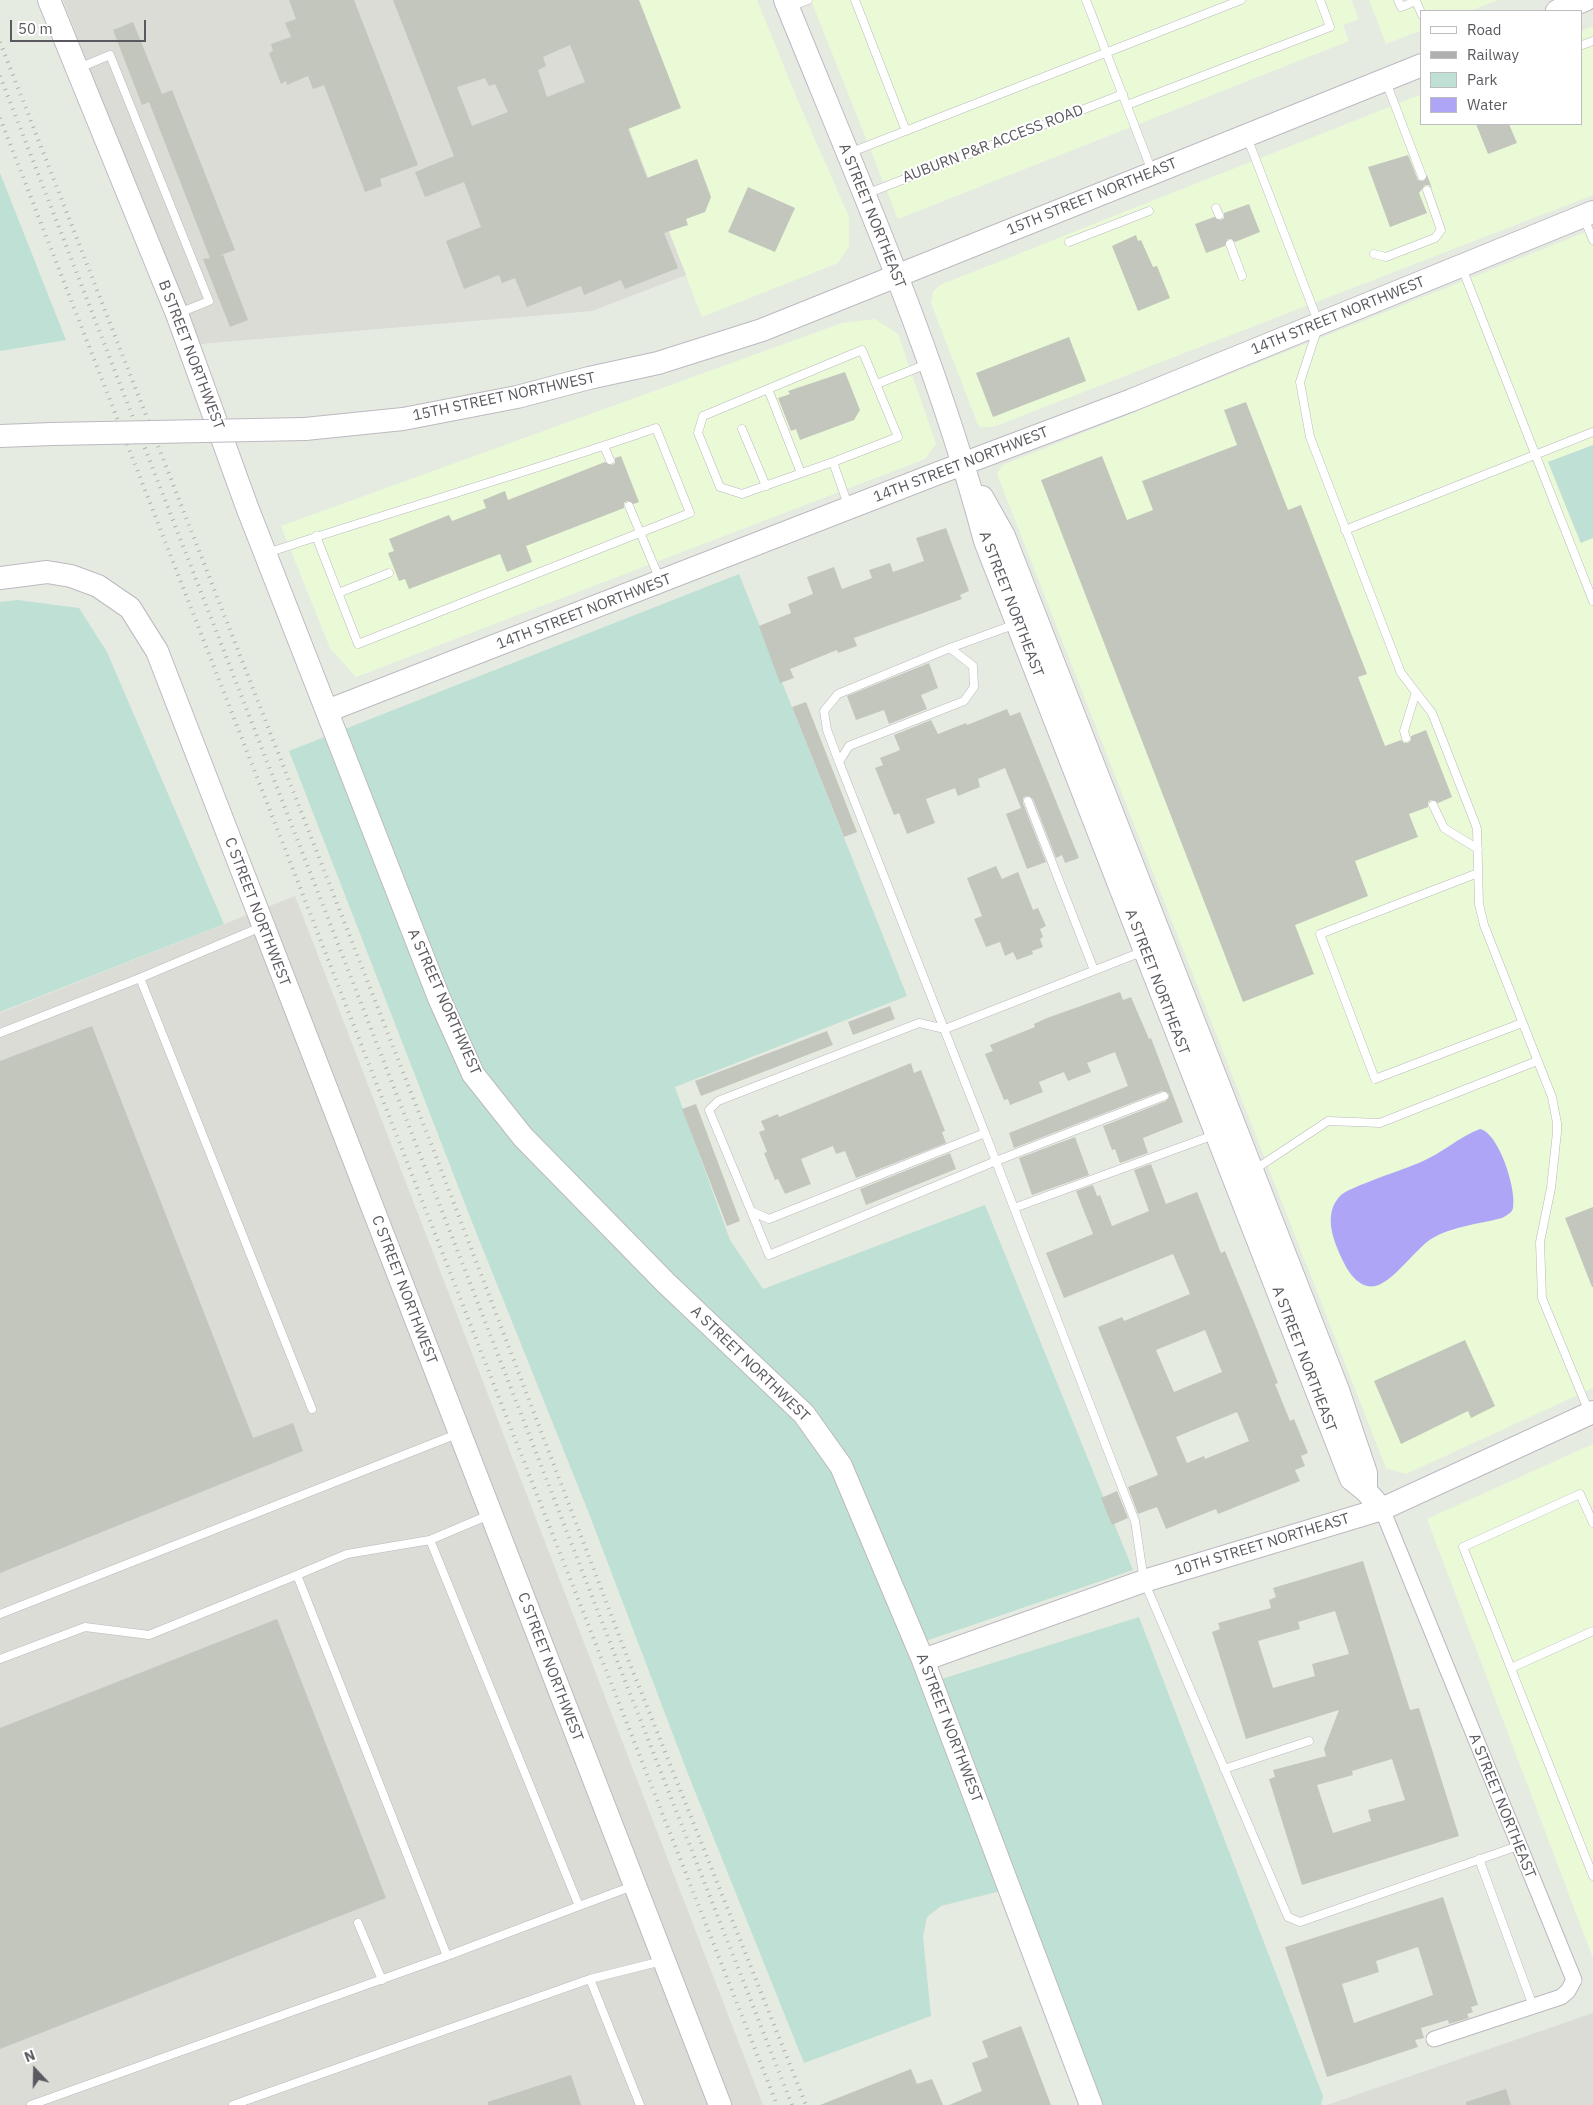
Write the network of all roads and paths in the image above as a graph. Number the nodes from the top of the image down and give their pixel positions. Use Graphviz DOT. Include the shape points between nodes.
graph roads {
  1 [pos="49,0"];
  2 [pos="855,0"];
  3 [pos="1086,0"];
  4 [pos="1242,0"];
  5 [pos="1320,0"];
  6 [pos="1398,0"];
  7 [pos="1417,0"];
  8 [pos="1585,0"];
  9 [pos="794,3"];
  10 [pos="1560,10"];
  11 [pos="1106,52"];
  12 [pos="1420,66"];
  13 [pos="77,69"];
  14 [pos="1385,80"];
  15 [pos="1123,94"];
  16 [pos="1127,105"];
  17 [pos="906,130"];
  18 [pos="1246,135"];
  19 [pos="847,153"];
  20 [pos="1153,172"];
  21 [pos="1422,176"];
  22 [pos="1427,190"];
  23 [pos="864,194"];
  24 [pos="1149,211"];
  25 [pos="1588,214"];
  26 [pos="1593,240"];
  27 [pos="1069,242"];
  28 [pos="1230,244"];
  29 [pos="1374,254"];
  30 [pos="1461,266"];
  31 [pos="896,275"];
  32 [pos="1242,276"];
  33 [pos="177,314"];
  34 [pos="1319,324"];
  35 [pos="762,330"];
  36 [pos="928,364"];
  37 [pos="877,384"];
  38 [pos="768,389"];
  39 [pos="742,429"];
  40 [pos="1593,432"];
  41 [pos="0,436"];
  42 [pos="604,446"];
  43 [pos="1535,455"];
  44 [pos="610,460"];
  45 [pos="833,462"];
  46 [pos="964,463"];
  47 [pos="801,474"];
  48 [pos="766,486"];
  49 [pos="629,506"];
  50 [pos="850,508"];
  51 [pos="1345,530"];
  52 [pos="640,534"];
  53 [pos="316,536"];
  54 [pos="265,553"];
  55 [pos="389,573"];
  56 [pos="0,578"];
  57 [pos="661,583"];
  58 [pos="338,592"];
  59 [pos="1593,600"];
  60 [pos="1017,623"];
  61 [pos="950,648"];
  62 [pos="1416,692"];
  63 [pos="327,711"];
  64 [pos="1406,738"];
  65 [pos="838,762"];
  66 [pos="1028,801"];
  67 [pos="1433,805"];
  68 [pos="1478,849"];
  69 [pos="1478,873"];
  70 [pos="263,926"];
  71 [pos="1153,947"];
  72 [pos="1094,970"];
  73 [pos="140,978"];
  74 [pos="1522,1022"];
  75 [pos="944,1029"];
  76 [pos="0,1033"];
  77 [pos="1537,1061"];
  78 [pos="1164,1096"];
  79 [pos="985,1134"];
  80 [pos="1217,1134"];
  81 [pos="996,1161"];
  82 [pos="1243,1176"];
  83 [pos="1014,1208"];
  84 [pos="751,1211"];
  85 [pos="312,1409"];
  86 [pos="1592,1416"];
  87 [pos="459,1433"];
  88 [pos="1382,1509"];
  89 [pos="491,1514"];
  90 [pos="1593,1523"];
  91 [pos="430,1540"];
  92 [pos="297,1575"];
  93 [pos="1144,1581"];
  94 [pos="0,1614"];
  95 [pos="1593,1631"];
  96 [pos="0,1659"];
  97 [pos="924,1660"];
  98 [pos="1511,1668"];
  99 [pos="1309,1741"];
  100 [pos="1224,1769"];
  101 [pos="1518,1846"];
  102 [pos="1479,1859"];
  103 [pos="1593,1876"];
  104 [pos="634,1886"];
  105 [pos="579,1906"];
  106 [pos="358,1923"];
  107 [pos="447,1956"];
  108 [pos="664,1960"];
  109 [pos="590,1979"];
  110 [pos="382,1980"];
  111 [pos="1533,2006"];
  112 [pos="1434,2039"];
  113 [pos="31,2105"];
  114 [pos="233,2105"];
  115 [pos="640,2105"];
  116 [pos="720,2105"];
  117 [pos="1091,2105"];
  1 -- 13 [label="street, B STREET NORTHWEST"];
  2 -- 17 [label="lane"];
  3 -- 11 [label="lane"];
  4 -- 11 [label="lane"];
  5 -- 16 [label="lane" via="1330,26"];
  6 -- 7 [label="lane" via="1400,7"];
  8 -- 10 [label="street"];
  9 -- 19 [label="street, A STREET NORTHEAST"];
  11 -- 15 [label="lane"];
  11 -- 17 [label="lane"];
  12 -- 14 [label="street, 15TH STREET NORTHEAST"];
  13 -- 33 [label="street, B STREET NORTHWEST"];
  13 -- 33 [label="lane" via="110,56 209,301"];
  14 -- 18 [label="street, 15TH STREET NORTHEAST"];
  14 -- 21 [label="lane"];
  15 -- 16 [label="lane"];
  15 -- 23 [label="lane, AUBURN P&R ACCESS ROAD"];
  16 -- 20 [label="lane"];
  17 -- 19 [label="lane"];
  18 -- 20 [label="street, 15TH STREET NORTHEAST"];
  18 -- 34 [label="lane"];
  19 -- 23 [label="street, A STREET NORTHEAST"];
  20 -- 31 [label="street, 15TH STREET NORTHEAST"];
  22 -- 29 [label="lane" via="1441,230 1435,238 1386,257"];
  23 -- 31 [label="street, A STREET NORTHEAST"];
  24 -- 27 [label="lane"];
  25 -- 26 [label="lane"];
  25 -- 30 [label="street, 14TH STREET NORTHWEST"];
  28 -- 32 [label="lane"];
  30 -- 34 [label="street, 14TH STREET NORTHWEST"];
  30 -- 43 [label="lane"];
  31 -- 35 [label="street, 15TH STREET NORTHEAST"];
  31 -- 36 [label="street, A STREET NORTHEAST"];
  33 -- 54 [label="street, B STREET NORTHWEST"];
  34 -- 46 [label="street, 14TH STREET NORTHWEST" via="1132,400"];
  34 -- 51 [label="lane" via="1300,382 1310,437"];
  35 -- 41 [label="street, 15TH STREET NORTHWEST, bridge" via="658,363 517,397 403,419 305,429"];
  36 -- 37 [label="lane"];
  36 -- 46 [label="street, A STREET NORTHEAST"];
  37 -- 38 [label="lane" via="862,350"];
  37 -- 45 [label="lane" via="898,436"];
  38 -- 47 [label="lane"];
  38 -- 48 [label="lane" via="703,416 698,433 720,487 742,494"];
  39 -- 48 [label="lane"];
  40 -- 43 [label="lane"];
  42 -- 44 [label="lane"];
  42 -- 52 [label="lane" via="656,428 690,513"];
  42 -- 53 [label="lane"];
  43 -- 51 [label="lane"];
  43 -- 59 [label="lane"];
  45 -- 47 [label="lane"];
  45 -- 50 [label="lane"];
  46 -- 50 [label="street, 14TH STREET NORTHWEST"];
  46 -- 60 [label="street, A STREET NORTHEAST" via="985,541"];
  46 -- 71 [label="street, A STREET NORTHEAST" via="1004,536"];
  47 -- 48 [label="lane"];
  49 -- 52 [label="lane"];
  50 -- 57 [label="street, 14TH STREET NORTHWEST"];
  51 -- 62 [label="lane" via="1400,673"];
  52 -- 57 [label="lane"];
  52 -- 58 [label="lane" via="358,644"];
  53 -- 54 [label="lane"];
  53 -- 58 [label="lane"];
  54 -- 63 [label="street, B STREET NORTHWEST"];
  55 -- 58 [label="lane"];
  56 -- 70 [label="street, C STREET NORTHWEST" via="47,572 71,576 98,586 130,608 157,651"];
  57 -- 63 [label="street, 14TH STREET NORTHWEST"];
  60 -- 61 [label="lane"];
  60 -- 71 [label="street, A STREET NORTHEAST"];
  61 -- 65 [label="lane" via="838,694 824,711"];
  61 -- 65 [label="lane" via="973,666 974,687 964,701 849,746"];
  62 -- 64 [label="lane" via="1404,731"];
  62 -- 68 [label="lane" via="1432,713 1461,782 1478,829"];
  63 -- 97 [label="street, A STREET NORTHWEST" via="439,998 473,1074 523,1137 666,1283 804,1414 841,1466"];
  65 -- 75 [label="lane"];
  66 -- 72 [label="lane"];
  67 -- 68 [label="lane" via="1444,828"];
  68 -- 69 [label="lane"];
  69 -- 74 [label="lane" via="1479,904 1484,925"];
  69 -- 74 [label="lane" via="1320,934 1375,1079"];
  70 -- 73 [label="lane"];
  70 -- 87 [label="street, C STREET NORTHWEST"];
  71 -- 72 [label="lane"];
  71 -- 80 [label="street, A STREET NORTHEAST"];
  71 -- 82 [label="street, A STREET NORTHEAST"];
  72 -- 75 [label="lane"];
  73 -- 76 [label="lane"];
  73 -- 85 [label="lane"];
  74 -- 77 [label="lane"];
  75 -- 79 [label="lane"];
  75 -- 84 [label="lane" via="918,1022 718,1101 709,1110"];
  77 -- 82 [label="lane" via="1380,1123 1328,1121"];
  77 -- 86 [label="lane" via="1552,1097 1557,1123 1540,1242 1542,1298"];
  78 -- 81 [label="lane"];
  79 -- 81 [label="lane"];
  79 -- 84 [label="lane" via="769,1219"];
  80 -- 82 [label="street, A STREET NORTHEAST"];
  80 -- 83 [label="lane"];
  81 -- 83 [label="lane"];
  81 -- 84 [label="lane" via="769,1255"];
  82 -- 88 [label="street, A STREET NORTHEAST" via="1338,1390 1366,1473 1366,1491"];
  83 -- 93 [label="lane" via="1135,1521"];
  86 -- 88 [label="street, 10TH STREET NORTHEAST"];
  87 -- 89 [label="street, C STREET NORTHWEST"];
  87 -- 94 [label="lane"];
  88 -- 93 [label="street, 10TH STREET NORTHEAST"];
  88 -- 101 [label="street, A STREET NORTHEAST"];
  89 -- 91 [label="lane"];
  89 -- 104 [label="street, C STREET NORTHWEST"];
  90 -- 98 [label="lane" via="1580,1494 1463,1547"];
  91 -- 92 [label="lane" via="347,1554"];
  91 -- 105 [label="lane"];
  92 -- 96 [label="lane" via="149,1635 85,1627"];
  92 -- 107 [label="lane"];
  93 -- 97 [label="street, 10TH STREET NORTHEAST"];
  93 -- 100 [label="lane"];
  95 -- 98 [label="lane"];
  97 -- 117 [label="street, A STREET NORTHWEST"];
  98 -- 103 [label="lane"];
  99 -- 100 [label="lane"];
  100 -- 102 [label="lane" via="1288,1918 1300,1922"];
  101 -- 102 [label="lane"];
  101 -- 111 [label="street, A STREET NORTHEAST" via="1574,1980 1561,1997"];
  102 -- 111 [label="lane"];
  104 -- 105 [label="lane"];
  104 -- 108 [label="street, C STREET NORTHWEST"];
  105 -- 107 [label="lane"];
  106 -- 110 [label="lane"];
  107 -- 110 [label="lane"];
  108 -- 109 [label="lane"];
  108 -- 116 [label="street, C STREET NORTHWEST"];
  109 -- 114 [label="lane"];
  109 -- 115 [label="lane"];
  110 -- 113 [label="lane"];
  111 -- 112 [label="street, A STREET NORTHEAST"];
}
